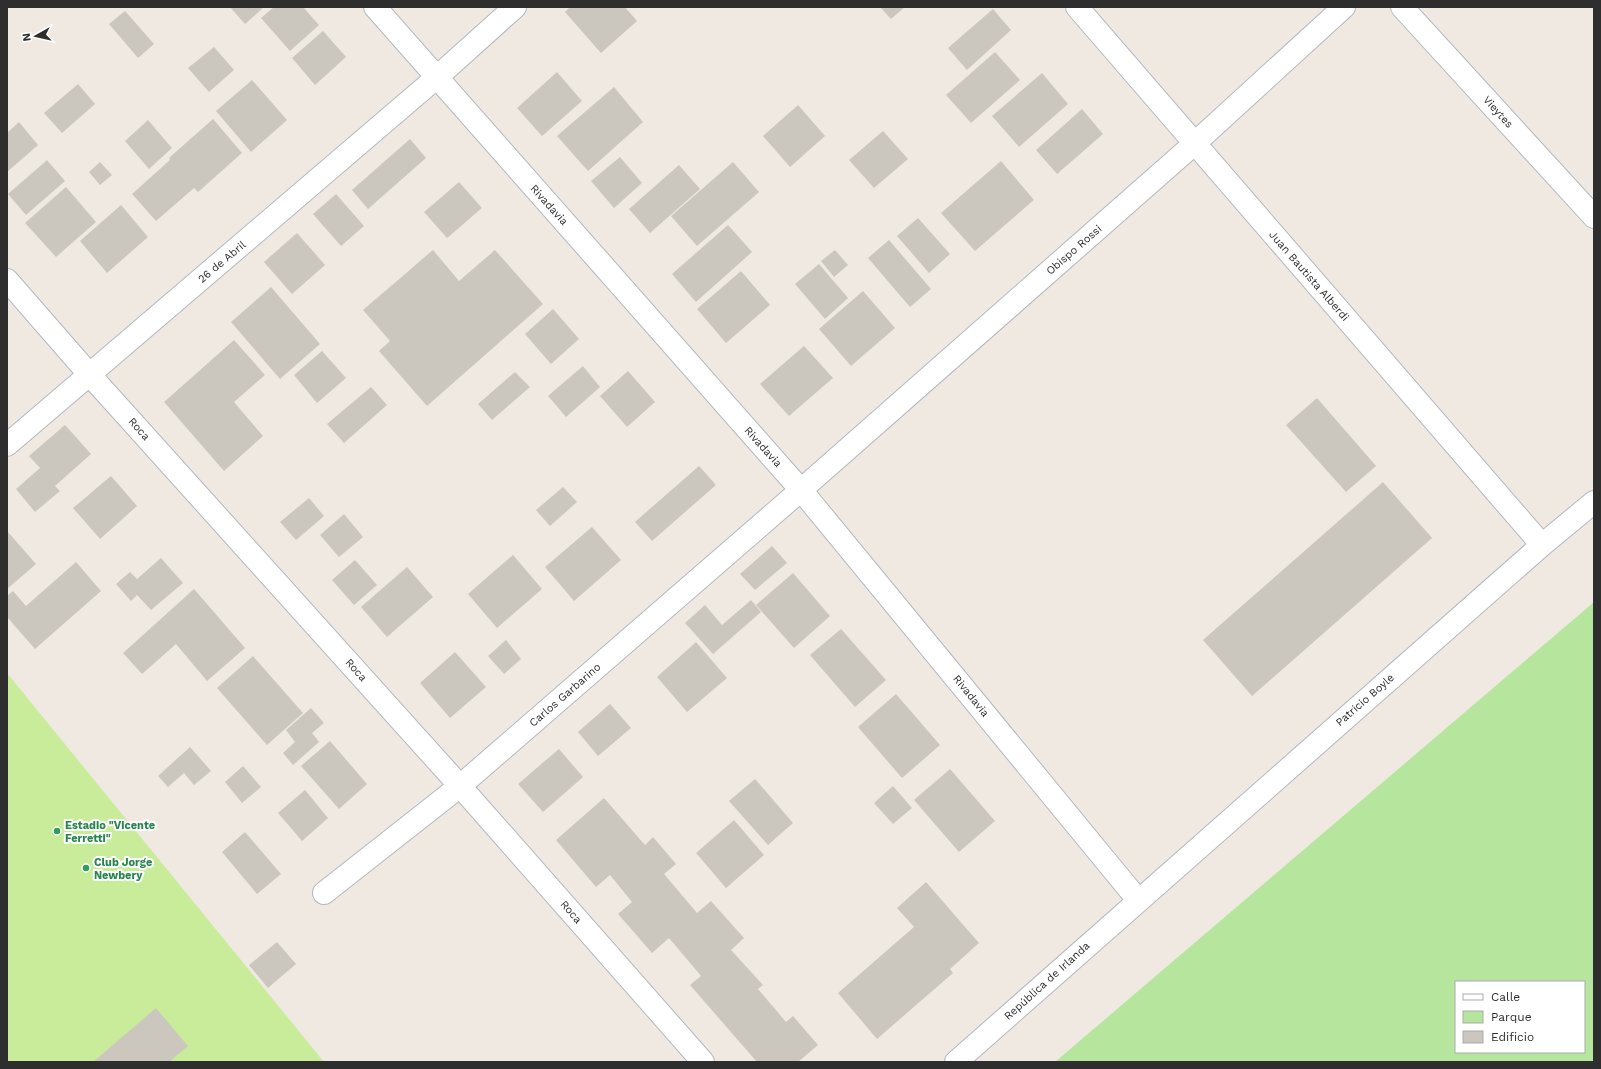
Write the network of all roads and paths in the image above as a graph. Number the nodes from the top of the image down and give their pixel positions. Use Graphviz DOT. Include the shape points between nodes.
graph roads {
  1 [pos="375,7"];
  2 [pos="515,7"];
  3 [pos="1076,7"];
  4 [pos="1344,7"];
  5 [pos="1402,7"];
  6 [pos="436,78"];
  7 [pos="1194,144"];
  8 [pos="1594,217"];
  9 [pos="7,280"];
  10 [pos="89,374"];
  11 [pos="7,445"];
  12 [pos="801,490"];
  13 [pos="1594,502"];
  14 [pos="1542,545"];
  15 [pos="460,786"];
  16 [pos="324,893"];
  17 [pos="1138,900"];
  18 [pos="703,1062"];
  19 [pos="956,1062"];
  1 -- 6 [label="street, Rivadavia"];
  2 -- 6 [label="street, 26 de Abril"];
  3 -- 7 [label="street, Juan Bautista Alberdi"];
  4 -- 7 [label="street, Obispo Rossi"];
  5 -- 8 [label="street, Vieytes"];
  6 -- 10 [label="street, 26 de Abril"];
  6 -- 12 [label="street, Rivadavia"];
  7 -- 12 [label="street, Obispo Rossi"];
  7 -- 14 [label="street, Juan Bautista Alberdi"];
  9 -- 10 [label="street, Roca"];
  10 -- 11 [label="street, 26 de Abril"];
  10 -- 15 [label="street, Roca"];
  12 -- 15 [label="street, Carlos Garbarino"];
  12 -- 17 [label="street, Rivadavia"];
  13 -- 14 [label="street, Patricio Boyle"];
  14 -- 17 [label="street, Patricio Boyle"];
  15 -- 16 [label="street, Carlos Garbarino"];
  15 -- 18 [label="street, Roca"];
  17 -- 19 [label="street, República de Irlanda"];
}
